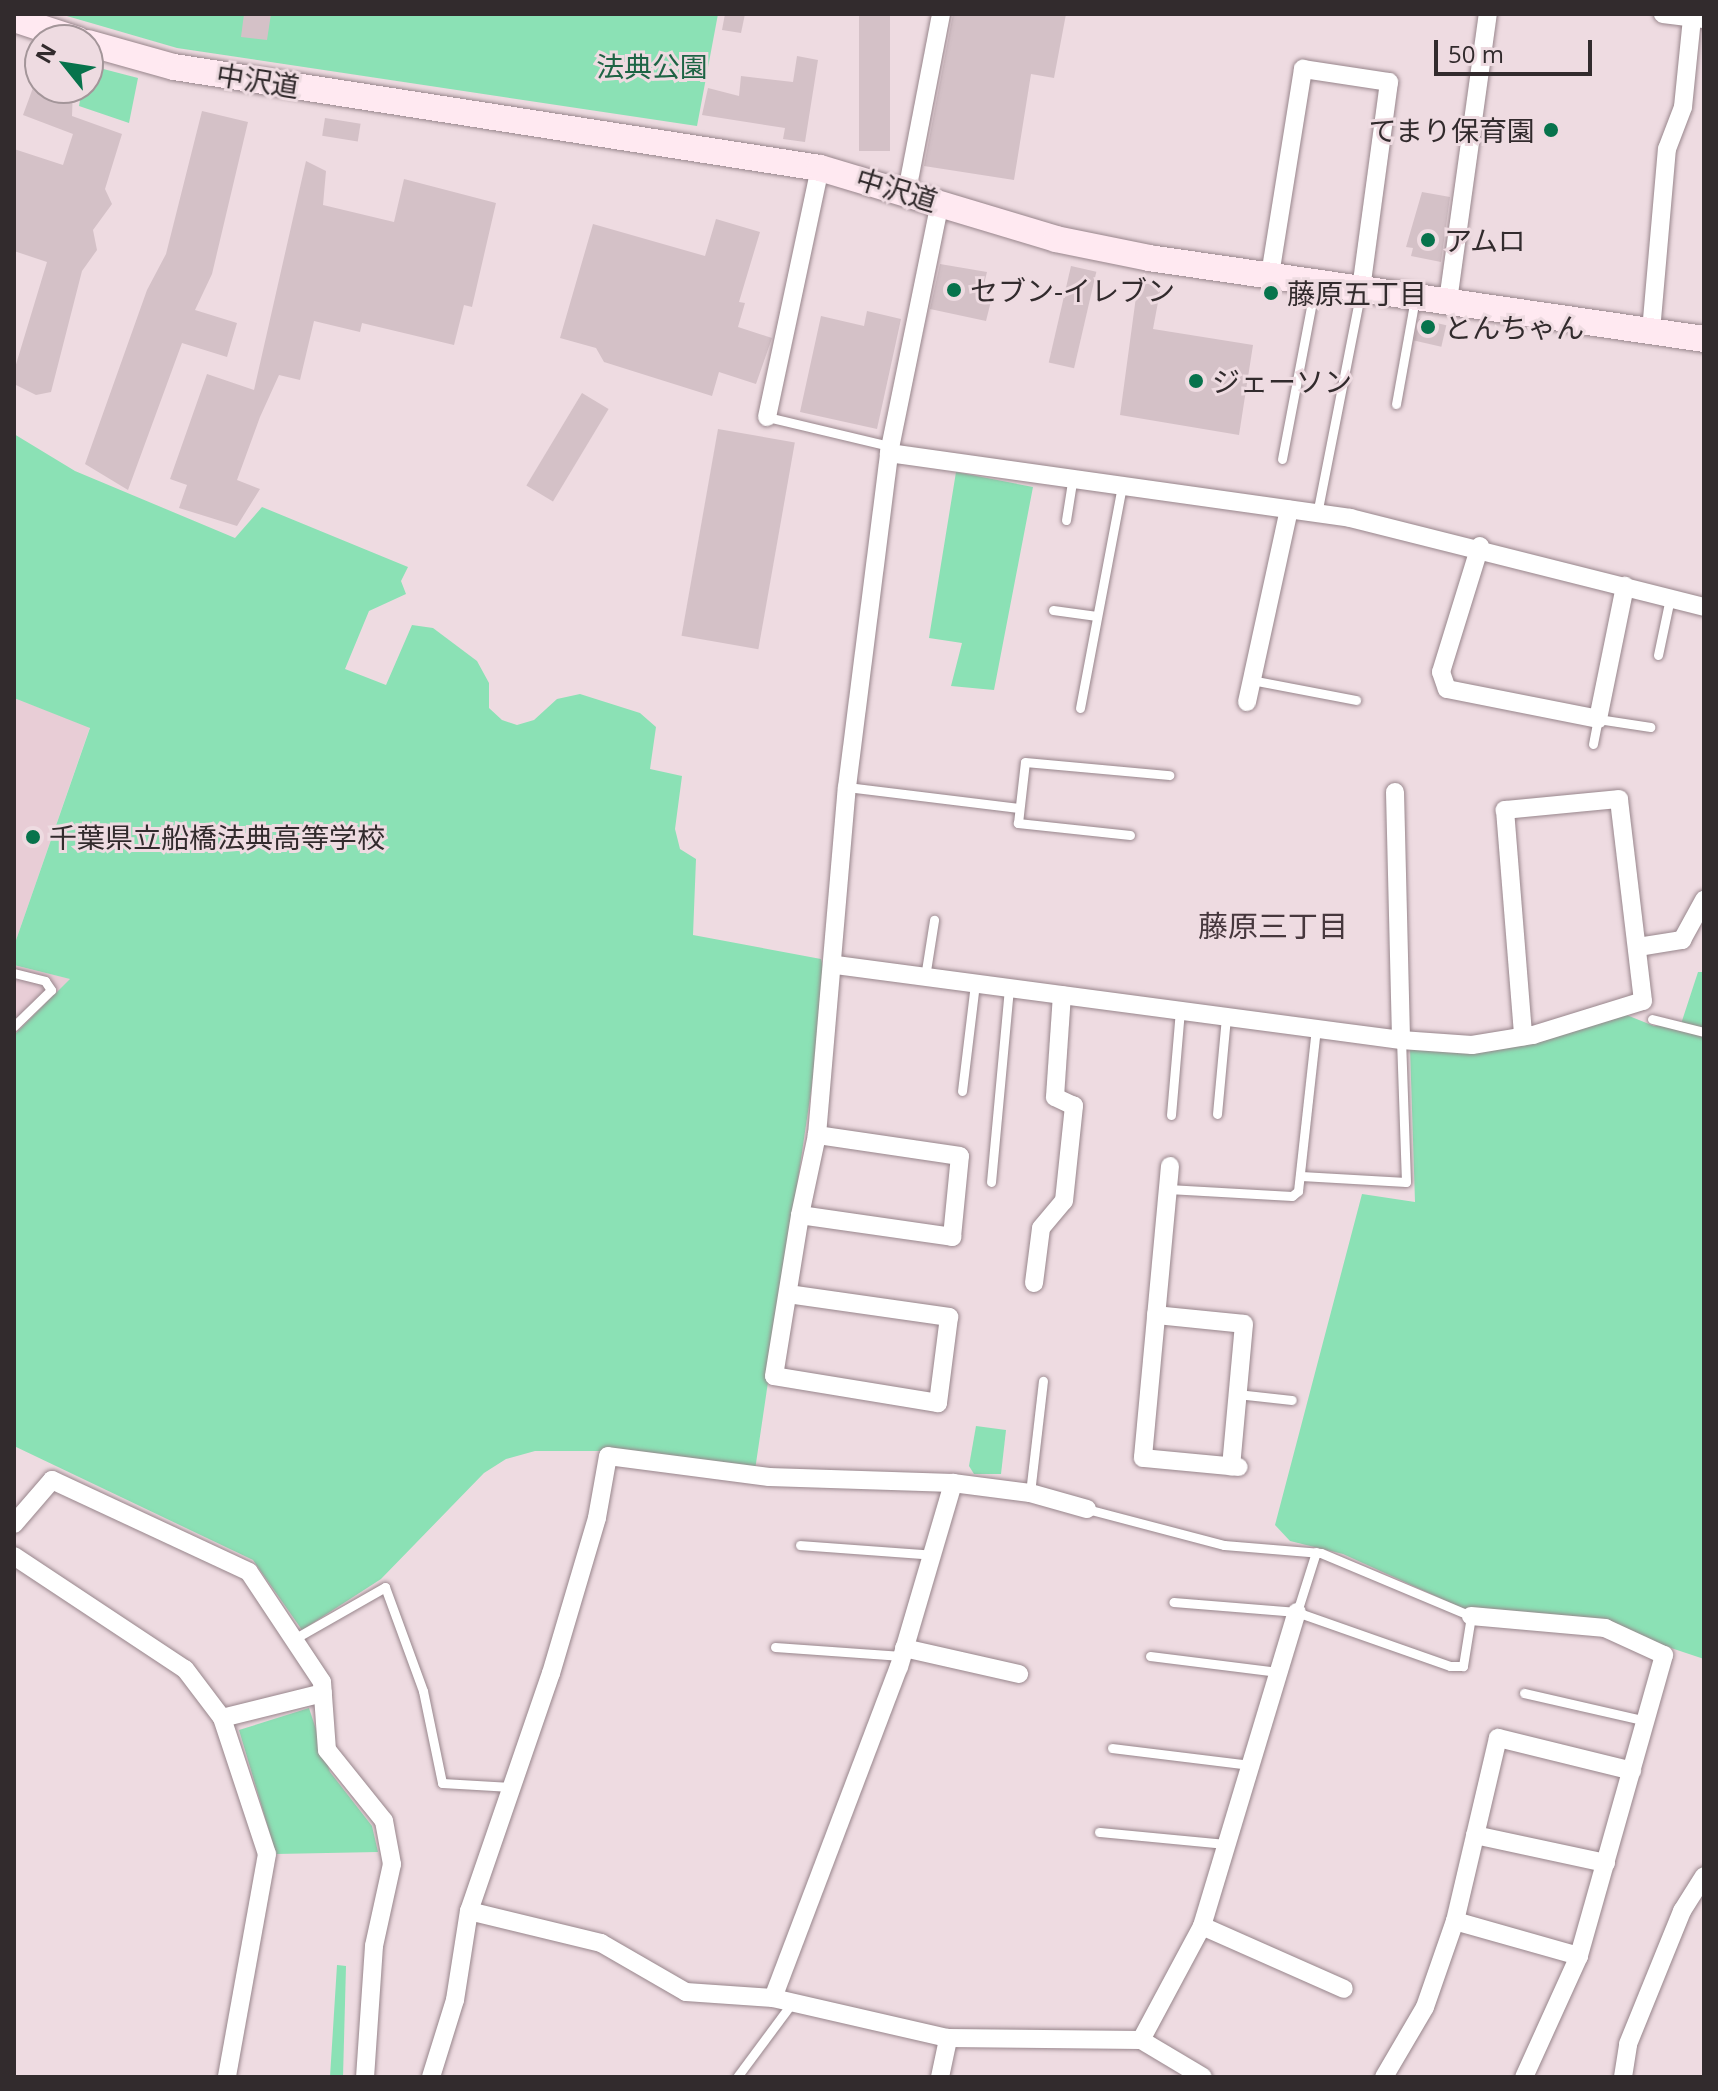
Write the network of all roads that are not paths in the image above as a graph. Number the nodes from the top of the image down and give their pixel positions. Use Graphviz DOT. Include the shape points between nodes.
graph roads {
  1 [pos="941,14"];
  2 [pos="1488,14"];
  3 [pos="1663,14"];
  4 [pos="1698,18"];
  5 [pos="104,47"];
  6 [pos="820,168"];
  7 [pos="907,191"];
  8 [pos="940,202"];
  9 [pos="1270,275"];
  10 [pos="1316,282"];
  11 [pos="1361,288"];
  12 [pos="1415,296"];
  13 [pos="1448,301"];
  14 [pos="1651,331"];
  15 [pos="1704,339"];
  16 [pos="1396,404"];
  17 [pos="767,417"];
  18 [pos="889,450"];
  19 [pos="1282,459"];
  20 [pos="1072,483"];
  21 [pos="1121,490"];
  22 [pos="1289,510"];
  23 [pos="1317,514"];
  24 [pos="1066,520"];
  25 [pos="1480,546"];
  26 [pos="1625,586"];
  27 [pos="1670,598"];
  28 [pos="1704,607"];
  29 [pos="1053,610"];
  30 [pos="1097,616"];
  31 [pos="1658,655"];
  32 [pos="1251,680"];
  33 [pos="1356,700"];
  34 [pos="1247,702"];
  35 [pos="1080,708"];
  36 [pos="1598,719"];
  37 [pos="1650,727"];
  38 [pos="1593,744"];
  39 [pos="1169,775"];
  40 [pos="847,787"];
  41 [pos="1395,792"];
  42 [pos="1019,808"];
  43 [pos="1130,835"];
  44 [pos="1704,900"];
  45 [pos="934,920"];
  46 [pos="1638,947"];
  47 [pos="836,965"];
  48 [pos="14,973"];
  49 [pos="925,977"];
  50 [pos="975,983"];
  51 [pos="1009,988"];
  52 [pos="1062,995"];
  53 [pos="1638,1005"];
  54 [pos="1180,1011"];
  55 [pos="1226,1017"];
  56 [pos="1652,1019"];
  57 [pos="14,1026"];
  58 [pos="1316,1029"];
  59 [pos="1704,1032"];
  60 [pos="1523,1036"];
  61 [pos="1401,1040"];
  62 [pos="962,1091"];
  63 [pos="1217,1114"];
  64 [pos="1171,1115"];
  65 [pos="817,1135"];
  66 [pos="1170,1166"];
  67 [pos="1301,1176"];
  68 [pos="991,1182"];
  69 [pos="1168,1189"];
  70 [pos="800,1215"];
  71 [pos="1034,1283"];
  72 [pos="788,1294"];
  73 [pos="1156,1315"];
  74 [pos="1043,1381"];
  75 [pos="1237,1394"];
  76 [pos="1292,1400"];
  77 [pos="953,1483"];
  78 [pos="1030,1493"];
  79 [pos="1087,1509"];
  80 [pos="14,1524"];
  81 [pos="800,1545"];
  82 [pos="1316,1552"];
  83 [pos="935,1555"];
  84 [pos="14,1556"];
  85 [pos="1173,1602"];
  86 [pos="1297,1612"];
  87 [pos="1471,1616"];
  88 [pos="294,1639"];
  89 [pos="775,1647"];
  90 [pos="903,1652"];
  91 [pos="1150,1656"];
  92 [pos="1278,1672"];
  93 [pos="1019,1674"];
  94 [pos="323,1693"];
  95 [pos="1524,1693"];
  96 [pos="222,1718"];
  97 [pos="1646,1721"];
  98 [pos="1112,1748"];
  99 [pos="1250,1765"];
  100 [pos="1632,1771"];
  101 [pos="511,1787"];
  102 [pos="1099,1832"];
  103 [pos="1475,1835"];
  104 [pos="1226,1844"];
  105 [pos="1606,1863"];
  106 [pos="1704,1876"];
  107 [pos="469,1911"];
  108 [pos="1455,1921"];
  109 [pos="1202,1926"];
  110 [pos="1579,1956"];
  111 [pos="1344,1989"];
  112 [pos="773,1998"];
  113 [pos="792,2002"];
  114 [pos="948,2038"];
  115 [pos="1141,2040"];
  116 [pos="227,2077"];
  117 [pos="365,2077"];
  118 [pos="431,2077"];
  119 [pos="737,2077"];
  120 [pos="940,2077"];
  121 [pos="1203,2077"];
  122 [pos="1384,2077"];
  123 [pos="1524,2077"];
  124 [pos="1623,2077"];
  1 -- 7 [label="street"];
  2 -- 13 [label="street"];
  3 -- 4 [label="street"];
  4 -- 14 [label="street" via="1683,107 1667,149"];
  5 -- 6 [label="street, 中沢道" via="174,67"];
  6 -- 7 [label="street, 中沢道"];
  6 -- 17 [label="street"];
  7 -- 8 [label="street, 中沢道"];
  8 -- 9 [label="street, 中沢道" via="1056,239"];
  8 -- 18 [label="street"];
  9 -- 10 [label="street, 中沢道"];
  9 -- 11 [label="street" via="1303,69 1389,82"];
  10 -- 11 [label="street, 中沢道"];
  10 -- 19 [label="lane"];
  11 -- 12 [label="street, 中沢道"];
  11 -- 23 [label="lane"];
  12 -- 13 [label="street, 中沢道"];
  12 -- 16 [label="lane"];
  13 -- 14 [label="street, 中沢道"];
  14 -- 15 [label="street, 中沢道"];
  17 -- 18 [label="lane"];
  18 -- 20 [label="street"];
  18 -- 40 [label="street"];
  20 -- 21 [label="street"];
  20 -- 24 [label="lane"];
  21 -- 22 [label="street"];
  21 -- 30 [label="lane"];
  22 -- 23 [label="street"];
  22 -- 32 [label="street"];
  23 -- 25 [label="street"];
  25 -- 26 [label="street"];
  25 -- 36 [label="street" via="1440,682 1447,689"];
  26 -- 27 [label="street"];
  26 -- 36 [label="street"];
  27 -- 28 [label="street"];
  27 -- 31 [label="lane"];
  29 -- 30 [label="lane"];
  30 -- 35 [label="lane"];
  32 -- 33 [label="lane"];
  32 -- 34 [label="street"];
  36 -- 37 [label="lane"];
  36 -- 38 [label="lane"];
  39 -- 42 [label="lane" via="1025,762"];
  40 -- 42 [label="lane"];
  40 -- 47 [label="street" via="833,931"];
  41 -- 61 [label="street"];
  42 -- 43 [label="lane" via="1018,823"];
  44 -- 46 [label="street" via="1682,940"];
  45 -- 49 [label="lane"];
  46 -- 53 [label="street" via="1643,1001"];
  46 -- 60 [label="street" via="1619,799 1505,810"];
  47 -- 49 [label="street"];
  47 -- 65 [label="street"];
  48 -- 57 [label="lane" via="45,981 51,990"];
  49 -- 50 [label="street"];
  50 -- 51 [label="street"];
  50 -- 62 [label="lane"];
  51 -- 52 [label="street"];
  51 -- 68 [label="lane"];
  52 -- 54 [label="street"];
  52 -- 71 [label="street" via="1055,1097 1074,1106 1064,1201 1041,1228"];
  53 -- 56 [label="street"];
  53 -- 60 [label="street"];
  54 -- 55 [label="street"];
  54 -- 64 [label="lane"];
  55 -- 58 [label="street"];
  55 -- 63 [label="lane"];
  56 -- 59 [label="lane"];
  58 -- 61 [label="street"];
  58 -- 67 [label="lane"];
  60 -- 61 [label="street" via="1472,1045"];
  61 -- 67 [label="lane" via="1406,1182"];
  65 -- 70 [label="street"];
  65 -- 70 [label="street" via="960,1156 952,1237"];
  66 -- 69 [label="street"];
  67 -- 69 [label="lane" via="1292,1196"];
  69 -- 73 [label="street"];
  70 -- 72 [label="street"];
  72 -- 72 [label="street" via="774,1376 938,1403 949,1317"];
  73 -- 75 [label="street" via="1244,1324"];
  73 -- 75 [label="street" via="1143,1458 1235,1466"];
  74 -- 78 [label="lane"];
  75 -- 76 [label="lane"];
  77 -- 78 [label="street"];
  77 -- 83 [label="street"];
  77 -- 101 [label="street" via="769,1477 608,1456 597,1518"];
  78 -- 79 [label="street"];
  79 -- 82 [label="lane" via="1224,1545"];
  80 -- 88 [label="street" via="52,1480 249,1572"];
  81 -- 83 [label="lane"];
  82 -- 86 [label="lane"];
  82 -- 87 [label="lane"];
  83 -- 90 [label="street"];
  84 -- 96 [label="street" via="185,1669"];
  85 -- 86 [label="lane"];
  86 -- 87 [label="lane" via="1450,1666 1463,1666"];
  86 -- 92 [label="street"];
  87 -- 97 [label="street" via="1605,1628 1664,1655"];
  88 -- 94 [label="street"];
  88 -- 101 [label="lane" via="385,1587 423,1691 442,1783"];
  89 -- 90 [label="lane"];
  90 -- 93 [label="street"];
  90 -- 112 [label="street"];
  91 -- 92 [label="lane"];
  92 -- 99 [label="street"];
  94 -- 96 [label="street"];
  94 -- 117 [label="street" via="327,1750 384,1821 392,1864 374,1946"];
  95 -- 97 [label="lane"];
  96 -- 116 [label="street" via="267,1854"];
  97 -- 100 [label="street"];
  98 -- 99 [label="lane"];
  99 -- 104 [label="street"];
  100 -- 103 [label="street" via="1498,1738"];
  100 -- 105 [label="street"];
  101 -- 107 [label="street"];
  102 -- 104 [label="lane"];
  103 -- 105 [label="street"];
  103 -- 108 [label="street"];
  104 -- 109 [label="street"];
  105 -- 110 [label="street"];
  106 -- 124 [label="street" via="1682,1911 1640,2014"];
  107 -- 112 [label="street" via="601,1943 686,1992"];
  107 -- 118 [label="street" via="455,2000"];
  108 -- 110 [label="street"];
  108 -- 122 [label="street" via="1425,2007"];
  109 -- 111 [label="street"];
  109 -- 115 [label="street"];
  110 -- 123 [label="street"];
  112 -- 113 [label="street"];
  113 -- 114 [label="street"];
  113 -- 119 [label="lane"];
  114 -- 115 [label="street"];
  114 -- 120 [label="street"];
  115 -- 121 [label="street"];
}
